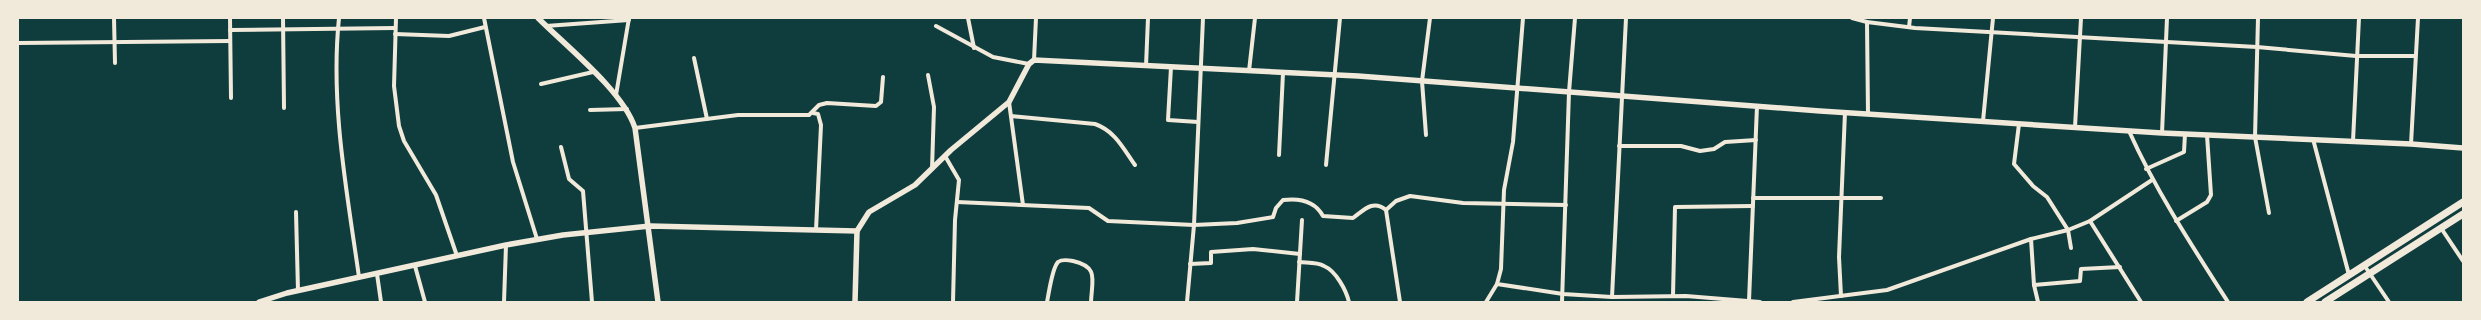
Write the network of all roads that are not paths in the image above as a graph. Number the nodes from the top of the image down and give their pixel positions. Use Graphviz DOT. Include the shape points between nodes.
graph roads {
  1 [pos="114,18"];
  2 [pos="230,18"];
  3 [pos="283,18"];
  4 [pos="339,18"];
  5 [pos="396,18"];
  6 [pos="484,18"];
  7 [pos="538,18"];
  8 [pos="968,18"];
  9 [pos="1036,18"];
  10 [pos="1148,18"];
  11 [pos="1203,18"];
  12 [pos="1255,18"];
  13 [pos="1340,18"];
  14 [pos="1430,18"];
  15 [pos="1523,18"];
  16 [pos="1575,18"];
  17 [pos="1626,18"];
  18 [pos="1852,18"];
  19 [pos="1910,18"];
  20 [pos="1993,18"];
  21 [pos="2080,18"];
  22 [pos="2167,18"];
  23 [pos="2258,18"];
  24 [pos="2359,18"];
  25 [pos="2418,18"];
  26 [pos="629,19"];
  27 [pos="1867,22"];
  28 [pos="546,26"];
  29 [pos="936,26"];
  30 [pos="485,27"];
  31 [pos="1909,27"];
  32 [pos="395,28"];
  33 [pos="338,29"];
  34 [pos="230,30"];
  35 [pos="283,30"];
  36 [pos="1991,32"];
  37 [pos="394,34"];
  38 [pos="2079,36"];
  39 [pos="115,40"];
  40 [pos="230,41"];
  41 [pos="2165,42"];
  42 [pos="18,43"];
  43 [pos="2257,47"];
  44 [pos="974,48"];
  45 [pos="2356,56"];
  46 [pos="2415,56"];
  47 [pos="694,58"];
  48 [pos="1034,60"];
  49 [pos="115,63"];
  50 [pos="1029,64"];
  51 [pos="1146,66"];
  52 [pos="1171,67"];
  53 [pos="1201,69"];
  54 [pos="1249,71"];
  55 [pos="593,72"];
  56 [pos="1283,73"];
  57 [pos="928,75"];
  58 [pos="1335,75"];
  59 [pos="883,77"];
  60 [pos="1422,81"];
  61 [pos="541,84"];
  62 [pos="1518,88"];
  63 [pos="1569,92"];
  64 [pos="616,95"];
  65 [pos="1621,96"];
  66 [pos="231,98"];
  67 [pos="1009,102"];
  68 [pos="1757,106"];
  69 [pos="284,108"];
  70 [pos="627,109"];
  71 [pos="590,110"];
  72 [pos="1845,112"];
  73 [pos="813,113"];
  74 [pos="1868,114"];
  75 [pos="1011,116"];
  76 [pos="707,119"];
  77 [pos="1984,121"];
  78 [pos="1198,122"];
  79 [pos="2019,124"];
  80 [pos="2075,127"];
  81 [pos="635,128"];
  82 [pos="2129,131"];
  83 [pos="2162,133"];
  84 [pos="2185,134"];
  85 [pos="1426,135"];
  86 [pos="2207,135"];
  87 [pos="2255,137"];
  88 [pos="1756,140"];
  89 [pos="2312,140"];
  90 [pos="2353,141"];
  91 [pos="2411,144"];
  92 [pos="1619,146"];
  93 [pos="561,147"];
  94 [pos="2463,148"];
  95 [pos="1279,155"];
  96 [pos="945,156"];
  97 [pos="1135,165"];
  98 [pos="1326,165"];
  99 [pos="932,169"];
  100 [pos="2146,169"];
  101 [pos="2152,180"];
  102 [pos="1753,198"];
  103 [pos="1881,198"];
  104 [pos="1842,199"];
  105 [pos="957,202"];
  106 [pos="2463,202"];
  107 [pos="1504,203"];
  108 [pos="1023,205"];
  109 [pos="1566,205"];
  110 [pos="1753,206"];
  111 [pos="1386,210"];
  112 [pos="296,212"];
  113 [pos="2269,213"];
  114 [pos="2463,214"];
  115 [pos="1302,220"];
  116 [pos="2090,220"];
  117 [pos="2176,221"];
  118 [pos="1194,225"];
  119 [pos="650,226"];
  120 [pos="2441,228"];
  121 [pos="816,230"];
  122 [pos="2068,230"];
  123 [pos="857,231"];
  124 [pos="586,233"];
  125 [pos="537,239"];
  126 [pos="2032,239"];
  127 [pos="506,245"];
  128 [pos="2071,248"];
  129 [pos="1300,254"];
  130 [pos="457,256"];
  131 [pos="2463,261"];
  132 [pos="1299,262"];
  133 [pos="1190,264"];
  134 [pos="2364,265"];
  135 [pos="415,266"];
  136 [pos="2120,267"];
  137 [pos="2369,273"];
  138 [pos="377,274"];
  139 [pos="2349,275"];
  140 [pos="359,277"];
  141 [pos="1497,284"];
  142 [pos="2034,285"];
  143 [pos="298,291"];
  144 [pos="1563,294"];
  145 [pos="1673,296"];
  146 [pos="1841,296"];
  147 [pos="1612,297"];
  148 [pos="1718,300"];
  149 [pos="1749,301"];
  150 [pos="1812,301"];
  151 [pos="259,302"];
  152 [pos="381,302"];
  153 [pos="425,302"];
  154 [pos="504,302"];
  155 [pos="592,302"];
  156 [pos="658,302"];
  157 [pos="855,302"];
  158 [pos="953,302"];
  159 [pos="1047,302"];
  160 [pos="1091,302"];
  161 [pos="1187,302"];
  162 [pos="1297,302"];
  163 [pos="1348,302"];
  164 [pos="1400,302"];
  165 [pos="1486,302"];
  166 [pos="1562,302"];
  167 [pos="1760,302"];
  168 [pos="1793,302"];
  169 [pos="2038,302"];
  170 [pos="2140,302"];
  171 [pos="2228,302"];
  172 [pos="2307,302"];
  173 [pos="2325,302"];
  174 [pos="2390,302"];
  1 -- 39 [label="street"];
  2 -- 34 [label="street"];
  3 -- 35 [label="street"];
  4 -- 33 [label="street"];
  5 -- 32 [label="street"];
  6 -- 30 [label="street"];
  7 -- 28 [label="street"];
  8 -- 44 [label="street"];
  9 -- 48 [label="street"];
  10 -- 51 [label="street"];
  11 -- 53 [label="street"];
  12 -- 54 [label="street"];
  13 -- 58 [label="street"];
  14 -- 60 [label="street"];
  15 -- 62 [label="street"];
  16 -- 63 [label="street"];
  17 -- 65 [label="street"];
  18 -- 27 [label="street"];
  19 -- 31 [label="street"];
  20 -- 36 [label="street"];
  21 -- 38 [label="street"];
  22 -- 41 [label="street"];
  23 -- 43 [label="street"];
  24 -- 45 [label="street"];
  25 -- 46 [label="street"];
  26 -- 28 [label="street"];
  26 -- 64 [label="street"];
  27 -- 31 [label="street"];
  27 -- 74 [label="street"];
  28 -- 55 [label="street"];
  29 -- 44 [label="street"];
  30 -- 37 [label="street" via="449,36"];
  30 -- 125 [label="street" via="513,162"];
  31 -- 36 [label="street"];
  32 -- 33 [label="street"];
  32 -- 37 [label="street"];
  33 -- 35 [label="street"];
  33 -- 140 [label="street" via="340,129"];
  34 -- 35 [label="street"];
  34 -- 40 [label="street"];
  35 -- 69 [label="street"];
  36 -- 38 [label="street"];
  36 -- 77 [label="street"];
  37 -- 130 [label="street" via="394,86 399,126 407,146 436,195"];
  38 -- 41 [label="street"];
  38 -- 80 [label="street"];
  39 -- 40 [label="street"];
  39 -- 42 [label="street"];
  39 -- 49 [label="street"];
  40 -- 66 [label="street"];
  41 -- 43 [label="street"];
  41 -- 83 [label="street"];
  43 -- 45 [label="street"];
  43 -- 87 [label="street"];
  44 -- 50 [label="street" via="1002,60"];
  45 -- 46 [label="street"];
  45 -- 90 [label="street"];
  46 -- 91 [label="street"];
  47 -- 76 [label="street"];
  48 -- 50 [label="street"];
  48 -- 51 [label="street"];
  50 -- 67 [label="street"];
  51 -- 52 [label="street"];
  52 -- 53 [label="street"];
  52 -- 78 [label="street" via="1168,120"];
  53 -- 54 [label="street"];
  53 -- 78 [label="street"];
  54 -- 56 [label="street"];
  55 -- 61 [label="street"];
  55 -- 64 [label="street"];
  56 -- 58 [label="street"];
  56 -- 95 [label="street"];
  57 -- 99 [label="street" via="934,107"];
  58 -- 60 [label="street"];
  58 -- 98 [label="street"];
  59 -- 73 [label="street" via="879,105 823,104"];
  60 -- 62 [label="street"];
  60 -- 85 [label="street"];
  62 -- 63 [label="street"];
  62 -- 107 [label="street"];
  63 -- 65 [label="street"];
  63 -- 109 [label="street"];
  64 -- 70 [label="street"];
  65 -- 68 [label="street"];
  65 -- 92 [label="street"];
  67 -- 75 [label="street"];
  67 -- 96 [label="street"];
  68 -- 72 [label="street"];
  68 -- 88 [label="street"];
  70 -- 71 [label="street"];
  70 -- 81 [label="street"];
  72 -- 74 [label="street"];
  72 -- 104 [label="street"];
  73 -- 76 [label="street" via="738,115"];
  73 -- 121 [label="street" via="818,114 821,125"];
  74 -- 77 [label="street"];
  75 -- 97 [label="street" via="1105,127 1116,137"];
  75 -- 108 [label="street"];
  76 -- 81 [label="street"];
  77 -- 79 [label="street"];
  78 -- 118 [label="street"];
  79 -- 80 [label="street"];
  79 -- 122 [label="street" via="2014,164 2033,186 2047,197"];
  80 -- 82 [label="street"];
  81 -- 119 [label="street"];
  82 -- 83 [label="street"];
  82 -- 100 [label="street"];
  83 -- 84 [label="street"];
  84 -- 86 [label="street"];
  84 -- 100 [label="street" via="2184,152"];
  86 -- 87 [label="street"];
  86 -- 117 [label="street" via="2211,195 2207,202"];
  87 -- 89 [label="street"];
  87 -- 113 [label="street"];
  88 -- 92 [label="street" via="1725,142 1700,151 1681,146"];
  88 -- 102 [label="street"];
  89 -- 90 [label="street"];
  89 -- 139 [label="street"];
  90 -- 91 [label="street"];
  91 -- 94 [label="street"];
  92 -- 147 [label="street"];
  93 -- 124 [label="street" via="569,179 583,191"];
  96 -- 99 [label="street"];
  96 -- 105 [label="street" via="960,180"];
  99 -- 123 [label="street" via="915,185 869,212"];
  100 -- 101 [label="street"];
  101 -- 116 [label="street"];
  101 -- 117 [label="street"];
  102 -- 104 [label="street"];
  102 -- 110 [label="street"];
  103 -- 104 [label="street"];
  104 -- 146 [label="street"];
  105 -- 108 [label="street"];
  105 -- 158 [label="street"];
  106 -- 134 [label="main road"];
  107 -- 109 [label="street"];
  107 -- 111 [label="street" via="1463,203 1410,196 1396,201"];
  107 -- 141 [label="street" via="1501,269"];
  108 -- 118 [label="street" via="1088,208 1108,220"];
  109 -- 144 [label="street"];
  110 -- 145 [label="street" via="1675,207"];
  110 -- 149 [label="street"];
  111 -- 118 [label="street" via="1374,205 1368,206 1353,218 1323,216 1318,207 1294,199 1283,200 1276,208 1273,218"];
  111 -- 164 [label="street"];
  112 -- 143 [label="street"];
  114 -- 120 [label="main road"];
  115 -- 129 [label="street"];
  116 -- 122 [label="street"];
  116 -- 136 [label="street"];
  117 -- 171 [label="street"];
  118 -- 133 [label="street"];
  119 -- 121 [label="street"];
  119 -- 124 [label="street"];
  119 -- 156 [label="street"];
  120 -- 131 [label="street"];
  120 -- 137 [label="main road"];
  121 -- 123 [label="street"];
  122 -- 126 [label="street"];
  122 -- 128 [label="street"];
  123 -- 157 [label="street"];
  124 -- 125 [label="street"];
  124 -- 155 [label="street"];
  125 -- 127 [label="street"];
  126 -- 142 [label="street"];
  126 -- 146 [label="street" via="1910,284"];
  127 -- 130 [label="street"];
  127 -- 154 [label="street"];
  129 -- 132 [label="street"];
  129 -- 133 [label="street" via="1253,249 1211,252 1210,263"];
  130 -- 135 [label="street"];
  132 -- 162 [label="street"];
  132 -- 163 [label="street" via="1318,264 1329,269 1344,290"];
  133 -- 161 [label="street"];
  134 -- 137 [label="street"];
  134 -- 139 [label="main road"];
  135 -- 138 [label="street"];
  135 -- 153 [label="street"];
  136 -- 142 [label="street" via="2081,270 2080,281"];
  136 -- 170 [label="street"];
  137 -- 173 [label="main road"];
  137 -- 174 [label="street"];
  138 -- 140 [label="street"];
  138 -- 152 [label="street"];
  139 -- 172 [label="main road"];
  140 -- 143 [label="street"];
  141 -- 144 [label="street"];
  141 -- 165 [label="street"];
  142 -- 169 [label="street"];
  143 -- 151 [label="street"];
  144 -- 147 [label="street"];
  144 -- 166 [label="street"];
  145 -- 147 [label="street"];
  145 -- 148 [label="street"];
  146 -- 150 [label="street"];
  148 -- 149 [label="street"];
  149 -- 167 [label="street"];
  150 -- 168 [label="street"];
  159 -- 160 [label="street" via="1055,268 1058,262 1063,260 1090,267"];
}
